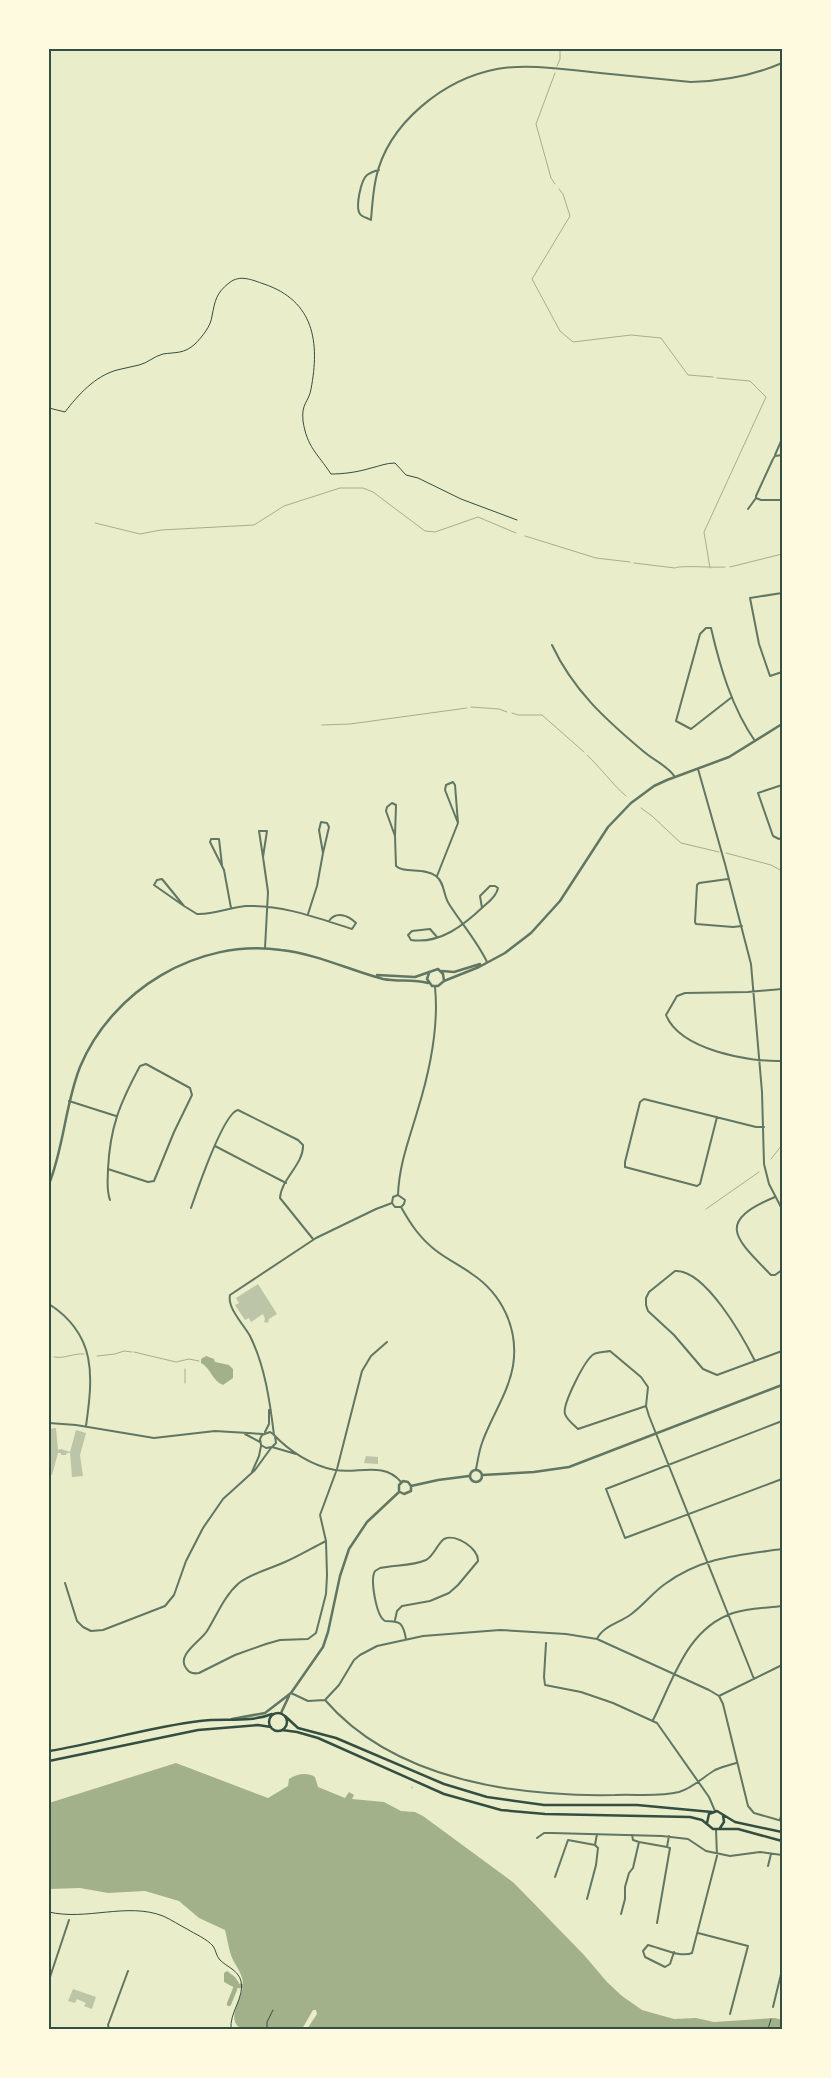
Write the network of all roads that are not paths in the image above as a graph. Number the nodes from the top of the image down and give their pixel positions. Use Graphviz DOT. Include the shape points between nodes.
graph roads {
  1 [pos="782,64"];
  2 [pos="379,170"];
  3 [pos="782,439"];
  4 [pos="782,455"];
  5 [pos="775,456"];
  6 [pos="756,498"];
  7 [pos="782,500"];
  8 [pos="748,509"];
  9 [pos="782,593"];
  10 [pos="552,645"];
  11 [pos="782,672"];
  12 [pos="732,697"];
  13 [pos="782,724"];
  14 [pos="755,741"];
  15 [pos="698,769"];
  16 [pos="675,777"];
  17 [pos="782,785"];
  18 [pos="458,823"];
  19 [pos="395,836"];
  20 [pos="782,838"];
  21 [pos="323,853"];
  22 [pos="263,857"];
  23 [pos="222,865"];
  24 [pos="437,876"];
  25 [pos="729,879"];
  26 [pos="184,906"];
  27 [pos="268,907"];
  28 [pos="231,908"];
  29 [pos="482,908"];
  30 [pos="308,914"];
  31 [pos="329,922"];
  32 [pos="463,925"];
  33 [pos="742,926"];
  34 [pos="437,937"];
  35 [pos="265,948"];
  36 [pos="487,962"];
  37 [pos="482,964"];
  38 [pos="441,971"];
  39 [pos="428,973"];
  40 [pos="375,976"];
  41 [pos="444,981"];
  42 [pos="428,983"];
  43 [pos="435,987"];
  44 [pos="782,989"];
  45 [pos="754,992"];
  46 [pos="760,1061"];
  47 [pos="782,1061"];
  48 [pos="69,1101"];
  49 [pos="116,1116"];
  50 [pos="717,1117"];
  51 [pos="764,1127"];
  52 [pos="215,1146"];
  53 [pos="108,1169"];
  54 [pos="286,1183"];
  55 [pos="49,1184"];
  56 [pos="398,1195"];
  57 [pos="775,1197"];
  58 [pos="110,1200"];
  59 [pos="392,1203"];
  60 [pos="401,1207"];
  61 [pos="191,1208"];
  62 [pos="782,1209"];
  63 [pos="313,1239"];
  64 [pos="782,1270"];
  65 [pos="49,1304"];
  66 [pos="387,1342"];
  67 [pos="782,1351"];
  68 [pos="754,1361"];
  69 [pos="782,1384"];
  70 [pos="646,1406"];
  71 [pos="269,1407"];
  72 [pos="782,1421"];
  73 [pos="49,1423"];
  74 [pos="86,1426"];
  75 [pos="263,1433"];
  76 [pos="245,1434"];
  77 [pos="656,1434"];
  78 [pos="275,1435"];
  79 [pos="261,1444"];
  80 [pos="271,1448"];
  81 [pos="297,1454"];
  82 [pos="669,1464"];
  83 [pos="476,1469"];
  84 [pos="337,1470"];
  85 [pos="252,1472"];
  86 [pos="482,1475"];
  87 [pos="469,1476"];
  88 [pos="782,1479"];
  89 [pos="401,1482"];
  90 [pos="411,1486"];
  91 [pos="399,1492"];
  92 [pos="689,1515"];
  93 [pos="326,1541"];
  94 [pos="782,1549"];
  95 [pos="707,1561"];
  96 [pos="65,1583"];
  97 [pos="782,1606"];
  98 [pos="728,1615"];
  99 [pos="395,1620"];
  100 [pos="406,1638"];
  101 [pos="597,1639"];
  102 [pos="546,1642"];
  103 [pos="782,1665"];
  104 [pos="675,1674"];
  105 [pos="754,1679"];
  106 [pos="291,1692"];
  107 [pos="719,1696"];
  108 [pos="325,1700"];
  109 [pos="281,1713"];
  110 [pos="272,1714"];
  111 [pos="286,1716"];
  112 [pos="232,1719"];
  113 [pos="653,1721"];
  114 [pos="271,1727"];
  115 [pos="282,1730"];
  116 [pos="49,1751"];
  117 [pos="49,1761"];
  118 [pos="736,1764"];
  119 [pos="698,1781"];
  120 [pos="713,1812"];
  121 [pos="782,1812"];
  122 [pos="722,1814"];
  123 [pos="781,1820"];
  124 [pos="708,1825"];
  125 [pos="717,1829"];
  126 [pos="782,1832"];
  127 [pos="574,1833"];
  128 [pos="597,1834"];
  129 [pos="632,1834"];
  130 [pos="669,1836"];
  131 [pos="537,1838"];
  132 [pos="573,1841"];
  133 [pos="782,1841"];
  134 [pos="639,1842"];
  135 [pos="595,1845"];
  136 [pos="667,1847"];
  137 [pos="718,1852"];
  138 [pos="771,1853"];
  139 [pos="782,1855"];
  140 [pos="768,1866"];
  141 [pos="555,1877"];
  142 [pos="586,1899"];
  143 [pos="621,1914"];
  144 [pos="69,1920"];
  145 [pos="657,1923"];
  146 [pos="698,1933"];
  147 [pos="674,1952"];
  148 [pos="782,1970"];
  149 [pos="128,1971"];
  150 [pos="49,1980"];
  151 [pos="773,2007"];
  152 [pos="730,2014"];
  153 [pos="109,2029"];
  1 -- 2 [label="street" via="714,82 546,68 486,72 457,82 424,105 395,138"];
  2 -- 2 [label="street" via="376,178 371,220 358,210 360,192 366,175"];
  3 -- 5 [label="street"];
  4 -- 5 [label="street"];
  5 -- 6 [label="street"];
  6 -- 7 [label="street"];
  6 -- 8 [label="street"];
  9 -- 11 [label="street" via="750,598 759,644 770,676"];
  10 -- 16 [label="street" via="563,668 589,703 655,762 670,769"];
  12 -- 12 [label="street" via="711,628 706,628 700,634 676,721 691,729"];
  12 -- 14 [label="street"];
  13 -- 14 [label="street"];
  14 -- 15 [label="street" via="729,757"];
  15 -- 16 [label="street"];
  15 -- 25 [label="street"];
  16 -- 36 [label="street" via="654,786 620,814 541,923 505,953"];
  17 -- 20 [label="street" via="758,793 773,836"];
  18 -- 18 [label="street" via="445,790 450,782 455,785"];
  18 -- 24 [label="street"];
  19 -- 19 [label="street" via="386,811 392,803 396,805"];
  19 -- 24 [label="street" via="397,868 421,870"];
  21 -- 21 [label="street" via="329,827 321,822 319,830"];
  21 -- 30 [label="street"];
  22 -- 22 [label="street" via="258,831 267,830 268,835"];
  22 -- 27 [label="street"];
  23 -- 23 [label="street" via="218,839 211,839 211,846"];
  23 -- 28 [label="street"];
  24 -- 32 [label="street" via="446,899"];
  25 -- 33 [label="street"];
  25 -- 33 [label="street" via="697,885 695,922"];
  26 -- 26 [label="street" via="162,879 157,880 154,885"];
  26 -- 28 [label="street" via="198,914"];
  27 -- 28 [label="street"];
  27 -- 30 [label="street"];
  27 -- 35 [label="street"];
  29 -- 29 [label="street" via="480,896 490,886 496,886 497,892"];
  29 -- 32 [label="street"];
  30 -- 31 [label="street"];
  31 -- 31 [label="street" via="339,914 356,923 352,929"];
  32 -- 34 [label="street"];
  32 -- 36 [label="street"];
  33 -- 45 [label="street"];
  34 -- 34 [label="street" via="412,941 408,937 410,932 430,929"];
  35 -- 40 [label="street" via="299,952"];
  35 -- 48 [label="street" via="203,956 145,985 99,1033 80,1067"];
  36 -- 37 [label="street"];
  37 -- 38 [label="street" via="454,972"];
  37 -- 41 [label="street"];
  38 -- 39 [label="street" via="435,969"];
  38 -- 41 [label="street"];
  39 -- 40 [label="street" via="415,977"];
  39 -- 42 [label="street"];
  40 -- 42 [label="street"];
  41 -- 43 [label="street"];
  42 -- 43 [label="street"];
  43 -- 56 [label="street" via="431,1057 402,1160"];
  44 -- 45 [label="street"];
  45 -- 46 [label="street"];
  45 -- 46 [label="street" via="684,993 677,996 666,1015 678,1030 703,1046 730,1056"];
  46 -- 47 [label="street"];
  46 -- 51 [label="street"];
  48 -- 49 [label="street"];
  48 -- 55 [label="street"];
  49 -- 53 [label="street"];
  49 -- 53 [label="street" via="143,1064 192,1091 154,1181"];
  50 -- 50 [label="street" via="641,1100 625,1167 697,1186"];
  50 -- 51 [label="street"];
  51 -- 57 [label="street" via="764,1164"];
  52 -- 54 [label="street"];
  52 -- 54 [label="street" via="236,1110 298,1140 303,1151"];
  52 -- 61 [label="street"];
  53 -- 58 [label="street"];
  54 -- 63 [label="street" via="280,1194 281,1201"];
  56 -- 59 [label="street" via="393,1197"];
  56 -- 60 [label="street" via="405,1200"];
  57 -- 62 [label="street"];
  57 -- 64 [label="street" via="742,1214 736,1230 742,1242 771,1275"];
  59 -- 60 [label="street"];
  59 -- 63 [label="street"];
  60 -- 83 [label="street" via="429,1245 488,1286 504,1308 511,1325 514,1358 510,1380 482,1443"];
  63 -- 71 [label="street" via="230,1295 230,1303 258,1356"];
  65 -- 74 [label="street" via="71,1323 88,1356 91,1386"];
  66 -- 84 [label="street" via="371,1356 362,1371"];
  67 -- 68 [label="street"];
  68 -- 68 [label="street" via="717,1375 703,1369 648,1311 645,1302 649,1292 675,1271 687,1272 717,1300 740,1331"];
  69 -- 77 [label="street"];
  70 -- 70 [label="street" via="648,1387 610,1351 592,1355 564,1412 578,1429"];
  70 -- 77 [label="street"];
  71 -- 75 [label="street" via="269,1424"];
  71 -- 78 [label="street"];
  72 -- 82 [label="street"];
  73 -- 74 [label="street"];
  74 -- 76 [label="street" via="154,1438 210,1432"];
  75 -- 76 [label="street"];
  75 -- 78 [label="street"];
  75 -- 79 [label="street"];
  76 -- 79 [label="street"];
  77 -- 82 [label="street"];
  77 -- 86 [label="street" via="569,1467"];
  78 -- 80 [label="street" via="276,1443"];
  78 -- 81 [label="street"];
  79 -- 80 [label="street"];
  79 -- 85 [label="street"];
  80 -- 81 [label="street"];
  80 -- 85 [label="street"];
  81 -- 84 [label="street" via="314,1464"];
  82 -- 92 [label="street"];
  82 -- 92 [label="street" via="606,1489 625,1538"];
  83 -- 86 [label="street"];
  83 -- 87 [label="street"];
  84 -- 89 [label="street" via="383,1470"];
  84 -- 93 [label="street" via="320,1515"];
  85 -- 96 [label="street" via="225,1497 203,1528 188,1555 176,1592 165,1606 103,1630 91,1631 77,1621"];
  86 -- 87 [label="street" via="476,1482"];
  87 -- 90 [label="street"];
  88 -- 92 [label="street"];
  89 -- 90 [label="street" via="407,1481"];
  89 -- 91 [label="street"];
  90 -- 91 [label="street" via="408,1493"];
  91 -- 106 [label="street" via="367,1522 349,1549 323,1647"];
  92 -- 95 [label="street"];
  93 -- 93 [label="street" via="237,1585 206,1632 186,1654 183,1662 186,1669 197,1673 266,1644 313,1636 326,1594"];
  94 -- 95 [label="street"];
  95 -- 98 [label="street"];
  95 -- 101 [label="street" via="666,1583 634,1612 601,1630"];
  97 -- 98 [label="street"];
  98 -- 104 [label="street" via="694,1641"];
  98 -- 105 [label="street"];
  99 -- 99 [label="street" via="385,1621 380,1616 372,1577 376,1569 426,1560 442,1541 450,1537 459,1539 476,1553 478,1561 452,1591 435,1599 402,1606"];
  99 -- 100 [label="street" via="403,1626"];
  100 -- 101 [label="street" via="500,1630"];
  100 -- 108 [label="street" via="377,1646 360,1655"];
  101 -- 104 [label="street"];
  102 -- 113 [label="street" via="546,1685 582,1692"];
  103 -- 105 [label="street"];
  104 -- 107 [label="street"];
  104 -- 113 [label="street"];
  105 -- 107 [label="street"];
  106 -- 108 [label="street" via="308,1701"];
  106 -- 109 [label="street"];
  106 -- 112 [label="street" via="266,1713"];
  107 -- 118 [label="street"];
  108 -- 119 [label="street" via="370,1740 423,1765 476,1782 526,1792 576,1795 670,1793 689,1788"];
  109 -- 110 [label="main road"];
  109 -- 111 [label="main road"];
  110 -- 112 [label="main road" via="257,1719"];
  110 -- 114 [label="main road" via="269,1720"];
  111 -- 115 [label="main road" via="287,1723"];
  111 -- 120 [label="main road" via="298,1728 336,1738 444,1784 487,1797 544,1805 637,1805"];
  112 -- 116 [label="main road" via="180,1724"];
  113 -- 119 [label="street"];
  114 -- 115 [label="main road"];
  114 -- 117 [label="main road" via="258,1724 198,1730"];
  115 -- 124 [label="main road" via="305,1734 421,1785 486,1806 545,1814 690,1817"];
  118 -- 119 [label="street" via="717,1769"];
  118 -- 123 [label="street" via="750,1810"];
  119 -- 120 [label="street" via="712,1803"];
  120 -- 122 [label="main road"];
  120 -- 124 [label="main road" via="707,1818"];
  121 -- 123 [label="street"];
  122 -- 125 [label="main road" via="724,1822"];
  122 -- 126 [label="main road" via="736,1822"];
  124 -- 125 [label="main road"];
  125 -- 133 [label="main road" via="738,1829"];
  125 -- 137 [label="street"];
  127 -- 128 [label="street"];
  127 -- 131 [label="street" via="544,1834"];
  127 -- 132 [label="street"];
  128 -- 129 [label="street"];
  128 -- 135 [label="street"];
  129 -- 130 [label="street"];
  129 -- 134 [label="street" via="633,1840"];
  130 -- 136 [label="street"];
  130 -- 137 [label="street" via="688,1839 706,1851"];
  132 -- 135 [label="street"];
  132 -- 141 [label="street" via="567,1840"];
  134 -- 136 [label="street"];
  134 -- 143 [label="street" via="625,1887"];
  135 -- 142 [label="street" via="598,1848 596,1865"];
  136 -- 145 [label="street" via="670,1848"];
  137 -- 138 [label="street" via="730,1856"];
  137 -- 146 [label="street"];
  138 -- 139 [label="street"];
  138 -- 140 [label="street"];
  144 -- 150 [label="street"];
  146 -- 147 [label="street" via="690,1954"];
  146 -- 152 [label="street" via="748,1946"];
  147 -- 147 [label="street" via="667,1967 646,1957 642,1950 648,1945"];
  148 -- 151 [label="street"];
  149 -- 153 [label="street" via="108,2024"];
}
